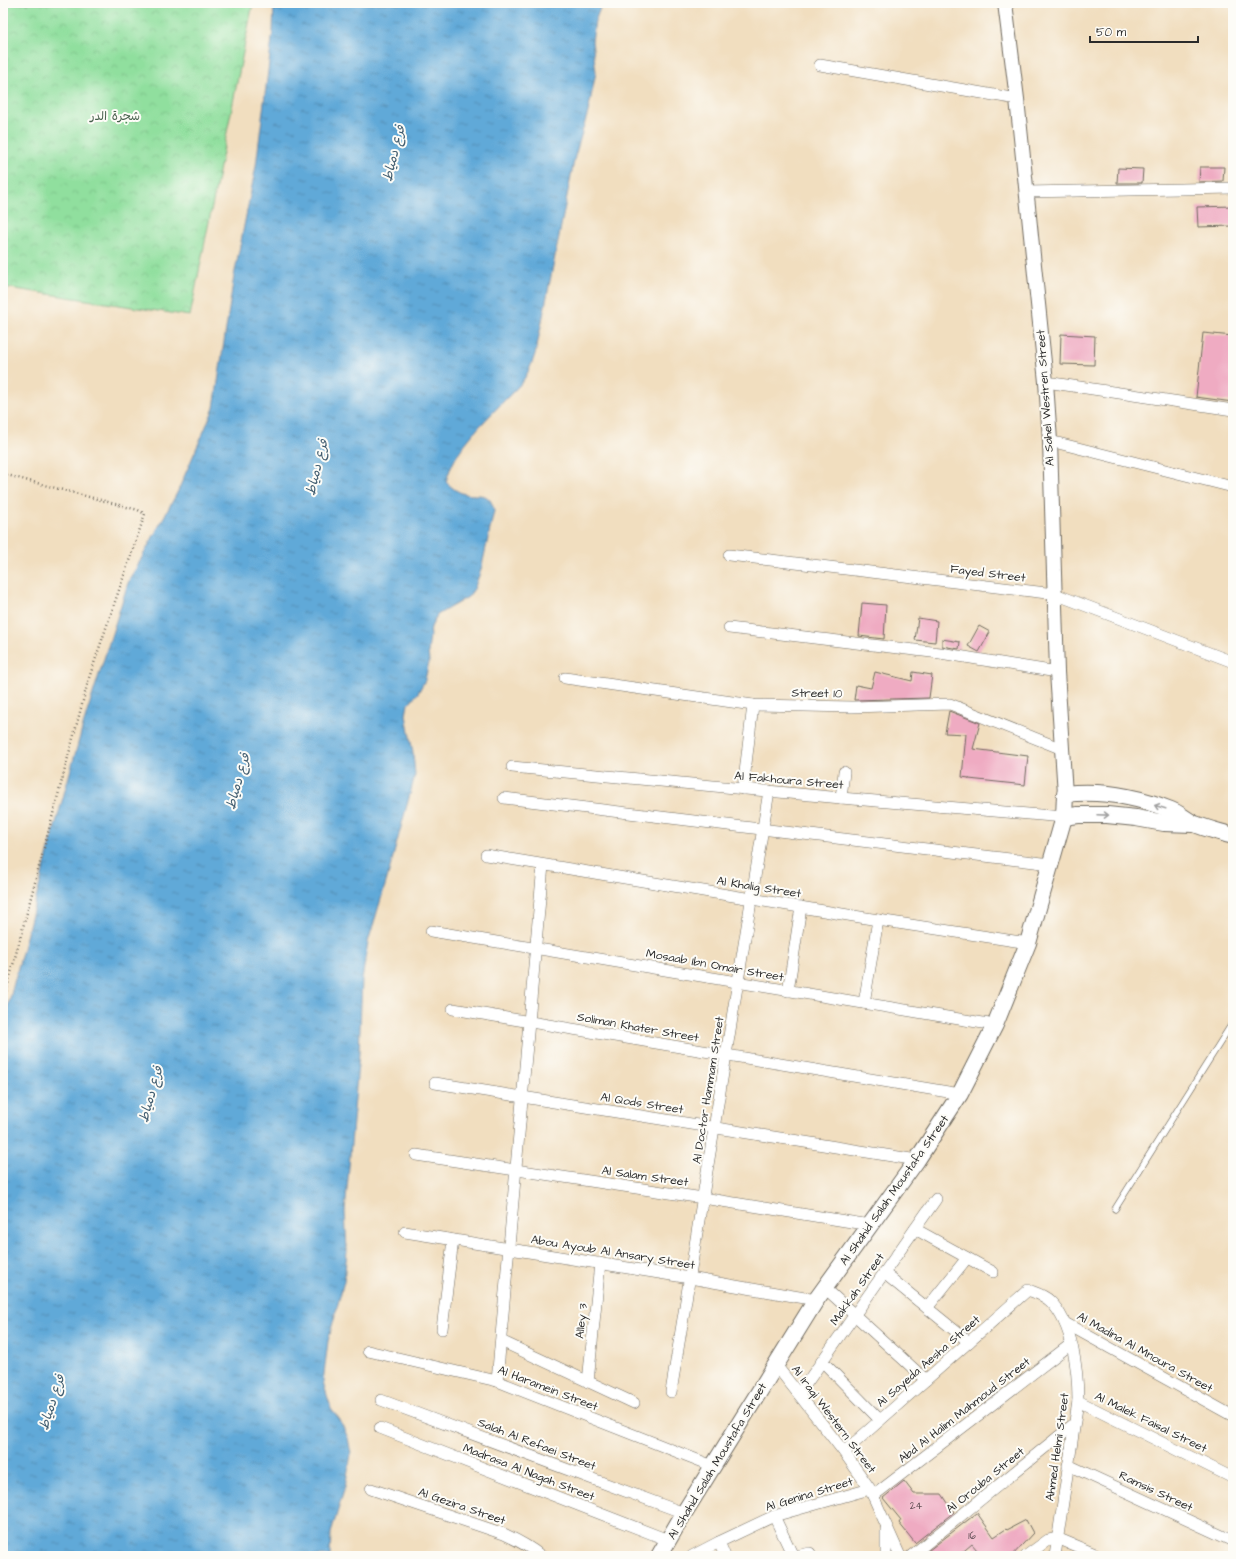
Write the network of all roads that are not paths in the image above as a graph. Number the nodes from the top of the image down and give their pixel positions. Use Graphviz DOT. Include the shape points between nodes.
graph roads {
  1 [pos="1005,3"];
  2 [pos="820,65"];
  3 [pos="1017,99"];
  4 [pos="1233,188"];
  5 [pos="1026,192"];
  6 [pos="1046,382"];
  7 [pos="1233,410"];
  8 [pos="1050,441"];
  9 [pos="1233,487"];
  10 [pos="729,555"];
  11 [pos="1055,594"];
  12 [pos="729,628"];
  13 [pos="1233,662"];
  14 [pos="1057,672"];
  15 [pos="565,678"];
  16 [pos="753,705"];
  17 [pos="1062,749"];
  18 [pos="512,767"];
  19 [pos="844,772"];
  20 [pos="743,789"];
  21 [pos="769,791"];
  22 [pos="1065,794"];
  23 [pos="504,798"];
  24 [pos="841,798"];
  25 [pos="1064,817"];
  26 [pos="1195,824"];
  27 [pos="763,829"];
  28 [pos="1233,836"];
  29 [pos="486,856"];
  30 [pos="1051,864"];
  31 [pos="543,865"];
  32 [pos="752,899"];
  33 [pos="801,907"];
  34 [pos="878,920"];
  35 [pos="431,931"];
  36 [pos="1028,943"];
  37 [pos="536,948"];
  38 [pos="738,982"];
  39 [pos="788,991"];
  40 [pos="864,1003"];
  41 [pos="453,1009"];
  42 [pos="529,1022"];
  43 [pos="1233,1022"];
  44 [pos="995,1025"];
  45 [pos="726,1055"];
  46 [pos="435,1083"];
  47 [pos="960,1094"];
  48 [pos="523,1096"];
  49 [pos="715,1128"];
  50 [pos="416,1155"];
  51 [pos="917,1160"];
  52 [pos="516,1170"];
  53 [pos="703,1198"];
  54 [pos="936,1199"];
  55 [pos="1115,1209"];
  56 [pos="870,1225"];
  57 [pos="915,1229"];
  58 [pos="405,1232"];
  59 [pos="453,1240"];
  60 [pos="509,1249"];
  61 [pos="967,1258"];
  62 [pos="600,1263"];
  63 [pos="993,1272"];
  64 [pos="884,1273"];
  65 [pos="690,1278"];
  66 [pos="1028,1290"];
  67 [pos="821,1294"];
  68 [pos="927,1308"];
  69 [pos="855,1315"];
  70 [pos="1065,1323"];
  71 [pos="442,1329"];
  72 [pos="501,1341"];
  73 [pos="969,1342"];
  74 [pos="1071,1344"];
  75 [pos="368,1351"];
  76 [pos="822,1361"];
  77 [pos="776,1364"];
  78 [pos="926,1380"];
  79 [pos="497,1381"];
  80 [pos="588,1382"];
  81 [pos="671,1392"];
  82 [pos="799,1394"];
  83 [pos="381,1400"];
  84 [pos="1078,1401"];
  85 [pos="634,1404"];
  86 [pos="1233,1416"];
  87 [pos="880,1420"];
  88 [pos="1074,1424"];
  89 [pos="380,1428"];
  90 [pos="844,1452"];
  91 [pos="1068,1465"];
  92 [pos="713,1466"];
  93 [pos="1233,1478"];
  94 [pos="371,1489"];
  95 [pos="872,1493"];
  96 [pos="684,1513"];
  97 [pos="774,1516"];
  98 [pos="886,1526"];
  99 [pos="1057,1538"];
  100 [pos="668,1540"];
  101 [pos="1233,1541"];
  102 [pos="719,1542"];
  103 [pos="810,1553"];
  104 [pos="541,1556"];
  105 [pos="658,1556"];
  106 [pos="692,1556"];
  107 [pos="725,1556"];
  108 [pos="792,1556"];
  109 [pos="796,1556"];
  110 [pos="886,1556"];
  111 [pos="900,1556"];
  112 [pos="911,1556"];
  113 [pos="1026,1556"];
  114 [pos="1055,1556"];
  115 [pos="1100,1556"];
  1 -- 3 [label="street, Al Sahel Westren Street"];
  2 -- 3 [label="street"];
  3 -- 5 [label="street, Al Sahel Westren Street"];
  4 -- 5 [label="street"];
  5 -- 6 [label="street, Al Sahel Westren Street"];
  6 -- 7 [label="street"];
  6 -- 8 [label="street, Al Sahel Westren Street"];
  8 -- 9 [label="street"];
  8 -- 11 [label="street, Al Sahel Westren Street"];
  10 -- 11 [label="street, Fayed Street"];
  11 -- 13 [label="street, Fayed Street"];
  11 -- 14 [label="street, Al Sahel Westren Street"];
  12 -- 14 [label="street" via="940,653"];
  14 -- 17 [label="street, Al Sahel Westren Street"];
  15 -- 16 [label="street, Street 10"];
  16 -- 17 [label="street, Street 10" via="852,707 950,704"];
  16 -- 20 [label="street"];
  17 -- 22 [label="street, Al Sahel Westren Street"];
  18 -- 20 [label="street, Al Fakhoura Street"];
  19 -- 24 [label="street"];
  20 -- 21 [label="street, Al Fakhoura Street"];
  21 -- 24 [label="street, Al Fakhoura Street"];
  21 -- 27 [label="street, Al Doctor Hammam Street"];
  22 -- 25 [label="main road, Al Shahid Salah Moustafa Street"];
  26 -- 22 [label="main road, one-way" via="1172,810 1136,799 1084,792"];
  23 -- 27 [label="street"];
  24 -- 25 [label="street, Al Fakhoura Street"];
  25 -- 26 [label="main road, one-way" via="1107,815 1164,823"];
  25 -- 30 [label="main road, Al Shahid Salah Moustafa Street"];
  26 -- 28 [label="main road"];
  27 -- 30 [label="street"];
  27 -- 32 [label="street, Al Doctor Hammam Street"];
  29 -- 31 [label="street, Al Khalig Street"];
  30 -- 36 [label="main road, Al Shahid Salah Moustafa Street"];
  31 -- 32 [label="street, Al Khalig Street"];
  31 -- 37 [label="street"];
  32 -- 33 [label="street, Al Khalig Street"];
  32 -- 38 [label="street, Al Doctor Hammam Street"];
  33 -- 34 [label="street, Al Khalig Street"];
  33 -- 39 [label="street"];
  34 -- 36 [label="street, Al Khalig Street"];
  34 -- 40 [label="street"];
  35 -- 37 [label="street, Mosaab Ibn Omair Street"];
  36 -- 44 [label="main road, Al Shahid Salah Moustafa Street"];
  37 -- 38 [label="street, Mosaab Ibn Omair Street"];
  37 -- 42 [label="street"];
  38 -- 39 [label="street, Mosaab Ibn Omair Street"];
  38 -- 45 [label="street, Al Doctor Hammam Street"];
  39 -- 40 [label="street, Mosaab Ibn Omair Street"];
  40 -- 44 [label="street, Mosaab Ibn Omair Street"];
  41 -- 42 [label="street, Soliman Khater Street"];
  42 -- 45 [label="street, Soliman Khater Street"];
  42 -- 48 [label="street"];
  43 -- 55 [label="lane"];
  44 -- 47 [label="main road, Al Shahid Salah Moustafa Street"];
  45 -- 47 [label="street, Soliman Khater Street"];
  45 -- 49 [label="street, Al Doctor Hammam Street"];
  46 -- 48 [label="street, Al Qods Street"];
  47 -- 51 [label="main road, Al Shahid Salah Moustafa Street"];
  48 -- 49 [label="street, Al Qods Street"];
  48 -- 52 [label="street"];
  49 -- 51 [label="street, Al Qods Street"];
  49 -- 53 [label="street, Al Doctor Hammam Street"];
  50 -- 52 [label="street, Al Salam Street"];
  51 -- 56 [label="main road, Al Shahid Salah Moustafa Street"];
  52 -- 53 [label="street, Al Salam Street"];
  52 -- 60 [label="street"];
  53 -- 56 [label="street, Al Salam Street"];
  53 -- 65 [label="street, Al Doctor Hammam Street"];
  54 -- 57 [label="street, Makkah Street"];
  56 -- 67 [label="main road, Al Shahid Salah Moustafa Street"];
  57 -- 61 [label="street"];
  57 -- 64 [label="street, Makkah Street"];
  58 -- 59 [label="street, Abou Ayoub Al Ansary Street"];
  59 -- 60 [label="street, Abou Ayoub Al Ansary Street"];
  59 -- 71 [label="street"];
  60 -- 62 [label="street, Abou Ayoub Al Ansary Street"];
  60 -- 72 [label="street"];
  61 -- 63 [label="street"];
  61 -- 68 [label="street"];
  62 -- 65 [label="street, Abou Ayoub Al Ansary Street"];
  62 -- 80 [label="street, Alley 3"];
  64 -- 68 [label="street"];
  64 -- 69 [label="street, Makkah Street"];
  65 -- 67 [label="street, Abou Ayoub Al Ansary Street"];
  65 -- 81 [label="street, Al Doctor Hammam Street"];
  66 -- 70 [label="street, Ahmed Helmi Street" via="1051,1301"];
  66 -- 73 [label="street, Al Sayeda Aesha Street"];
  67 -- 69 [label="street"];
  67 -- 77 [label="main road, Al Shahid Salah Moustafa Street"];
  68 -- 73 [label="street"];
  69 -- 76 [label="street, Makkah Street"];
  69 -- 78 [label="street"];
  70 -- 74 [label="street, Ahmed Helmi Street"];
  70 -- 86 [label="street, Al Madina Al Mnoura Street"];
  72 -- 79 [label="street"];
  72 -- 80 [label="street"];
  73 -- 78 [label="street, Al Sayeda Aesha Street"];
  74 -- 84 [label="street, Ahmed Helmi Street" via="1077,1375"];
  74 -- 95 [label="street, Abd Al Halim Mahmoud Street"];
  75 -- 79 [label="street, Al Haramein Street"];
  76 -- 82 [label="street, Makkah Street"];
  76 -- 87 [label="street"];
  77 -- 82 [label="street, Al Iraqi Western Street"];
  77 -- 92 [label="main road, Al Shahid Salah Moustafa Street"];
  78 -- 87 [label="street, Al Sayeda Aesha Street"];
  79 -- 92 [label="street, Al Haramein Street"];
  80 -- 85 [label="street"];
  82 -- 90 [label="street, Al Iraqi Western Street"];
  83 -- 96 [label="street, Salah Al Refaei Street"];
  84 -- 88 [label="street, Ahmed Helmi Street"];
  84 -- 93 [label="street, Al Malek Faisal Street"];
  87 -- 90 [label="street, Al Sayeda Aesha Street"];
  88 -- 91 [label="street, Ahmed Helmi Street"];
  88 -- 112 [label="street, Al Orouba Street"];
  89 -- 100 [label="street, Madrasa Al Nagah Street"];
  90 -- 95 [label="street, Al Iraqi Western Street"];
  91 -- 99 [label="street, Ahmed Helmi Street"];
  91 -- 101 [label="street, Ramsis Street"];
  92 -- 96 [label="main road, Al Shahid Salah Moustafa Street"];
  94 -- 104 [label="street, Al Gezira Street" via="504,1534"];
  95 -- 97 [label="street, Al Genina Street"];
  95 -- 98 [label="street, Al Iraqi Western Street"];
  96 -- 100 [label="main road, Al Shahid Salah Moustafa Street"];
  97 -- 102 [label="street, Al Genina Street"];
  97 -- 108 [label="street"];
  98 -- 110 [label="street"];
  98 -- 111 [label="street, Al Iraqi Western Street"];
  99 -- 113 [label="street" via="1048,1540"];
  99 -- 114 [label="street, Ahmed Helmi Street"];
  99 -- 115 [label="street"];
  100 -- 105 [label="main road, Al Shahid Salah Moustafa Street"];
  102 -- 106 [label="street, Al Genina Street"];
  102 -- 107 [label="street"];
  103 -- 109 [label="street"];
}
